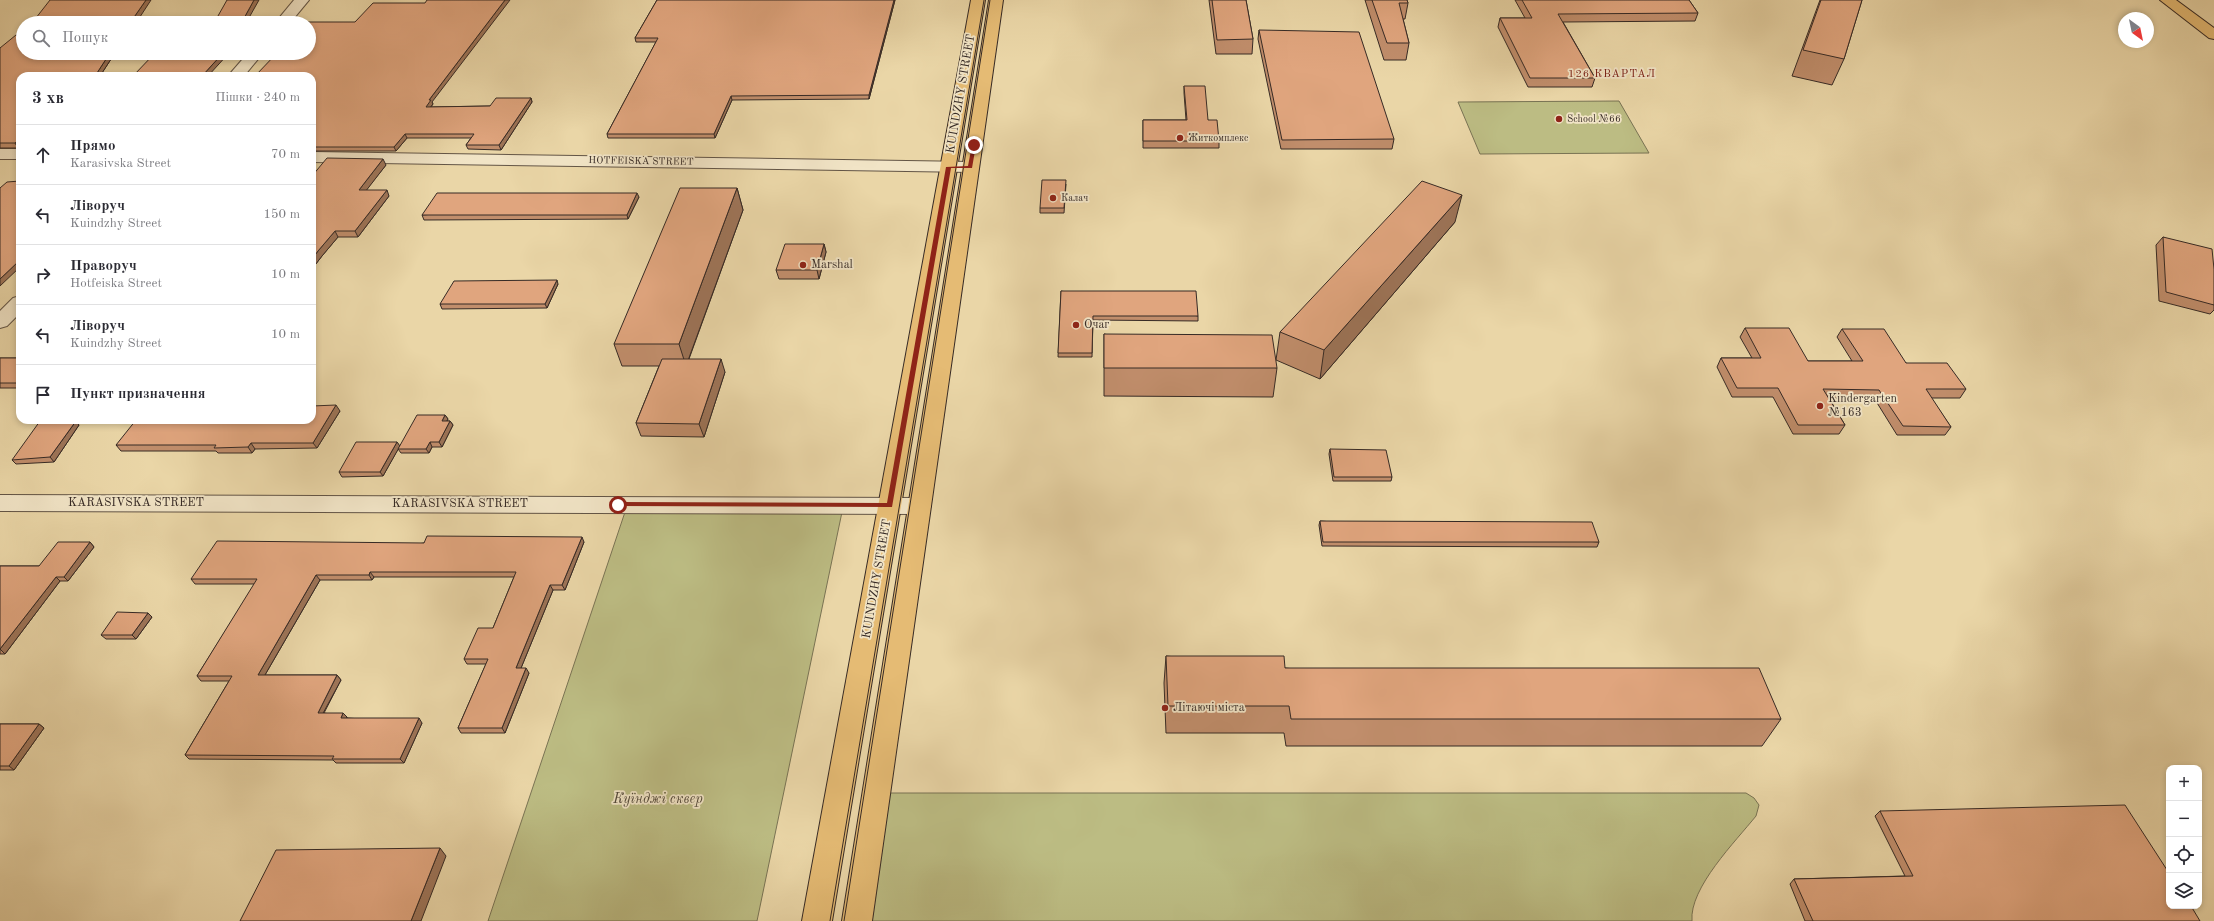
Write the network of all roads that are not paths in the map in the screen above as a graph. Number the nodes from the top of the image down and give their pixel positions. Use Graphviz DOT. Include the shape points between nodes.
graph roads {
  1 [pos="302,0"];
  2 [pos="978,0"];
  3 [pos="996,0"];
  4 [pos="2168,0"];
  5 [pos="288,16"];
  6 [pos="2214,35"];
  7 [pos="250,60"];
  8 [pos="239,72"];
  9 [pos="0,154"];
  10 [pos="16,154"];
  11 [pos="316,157"];
  12 [pos="949,167"];
  13 [pos="971,167"];
  14 [pos="16,306"];
  15 [pos="0,322"];
  16 [pos="0,503"];
  17 [pos="890,505"];
  18 [pos="920,506"];
  19 [pos="817,921"];
  20 [pos="857,921"];
  1 -- 5 [label="street"];
  2 -- 12 [label="main road, KUINDZHY STREET"];
  3 -- 13 [label="main road, KUINDZHY STREET"];
  4 -- 6 [label="main road"];
  7 -- 8 [label="street"];
  9 -- 10 [label="street"];
  11 -- 12 [label="street, HOTFEISKA STREET"];
  12 -- 13 [label="street, HOTFEISKA STREET"];
  12 -- 17 [label="main road, KUINDZHY STREET"];
  13 -- 18 [label="main road, KUINDZHY STREET"];
  14 -- 15 [label="street"];
  16 -- 17 [label="street, KARASIVSKA STREET"];
  17 -- 18 [label="street, KARASIVSKA STREET"];
  17 -- 19 [label="main road, KUINDZHY STREET"];
  18 -- 20 [label="main road, KUINDZHY STREET"];
}
